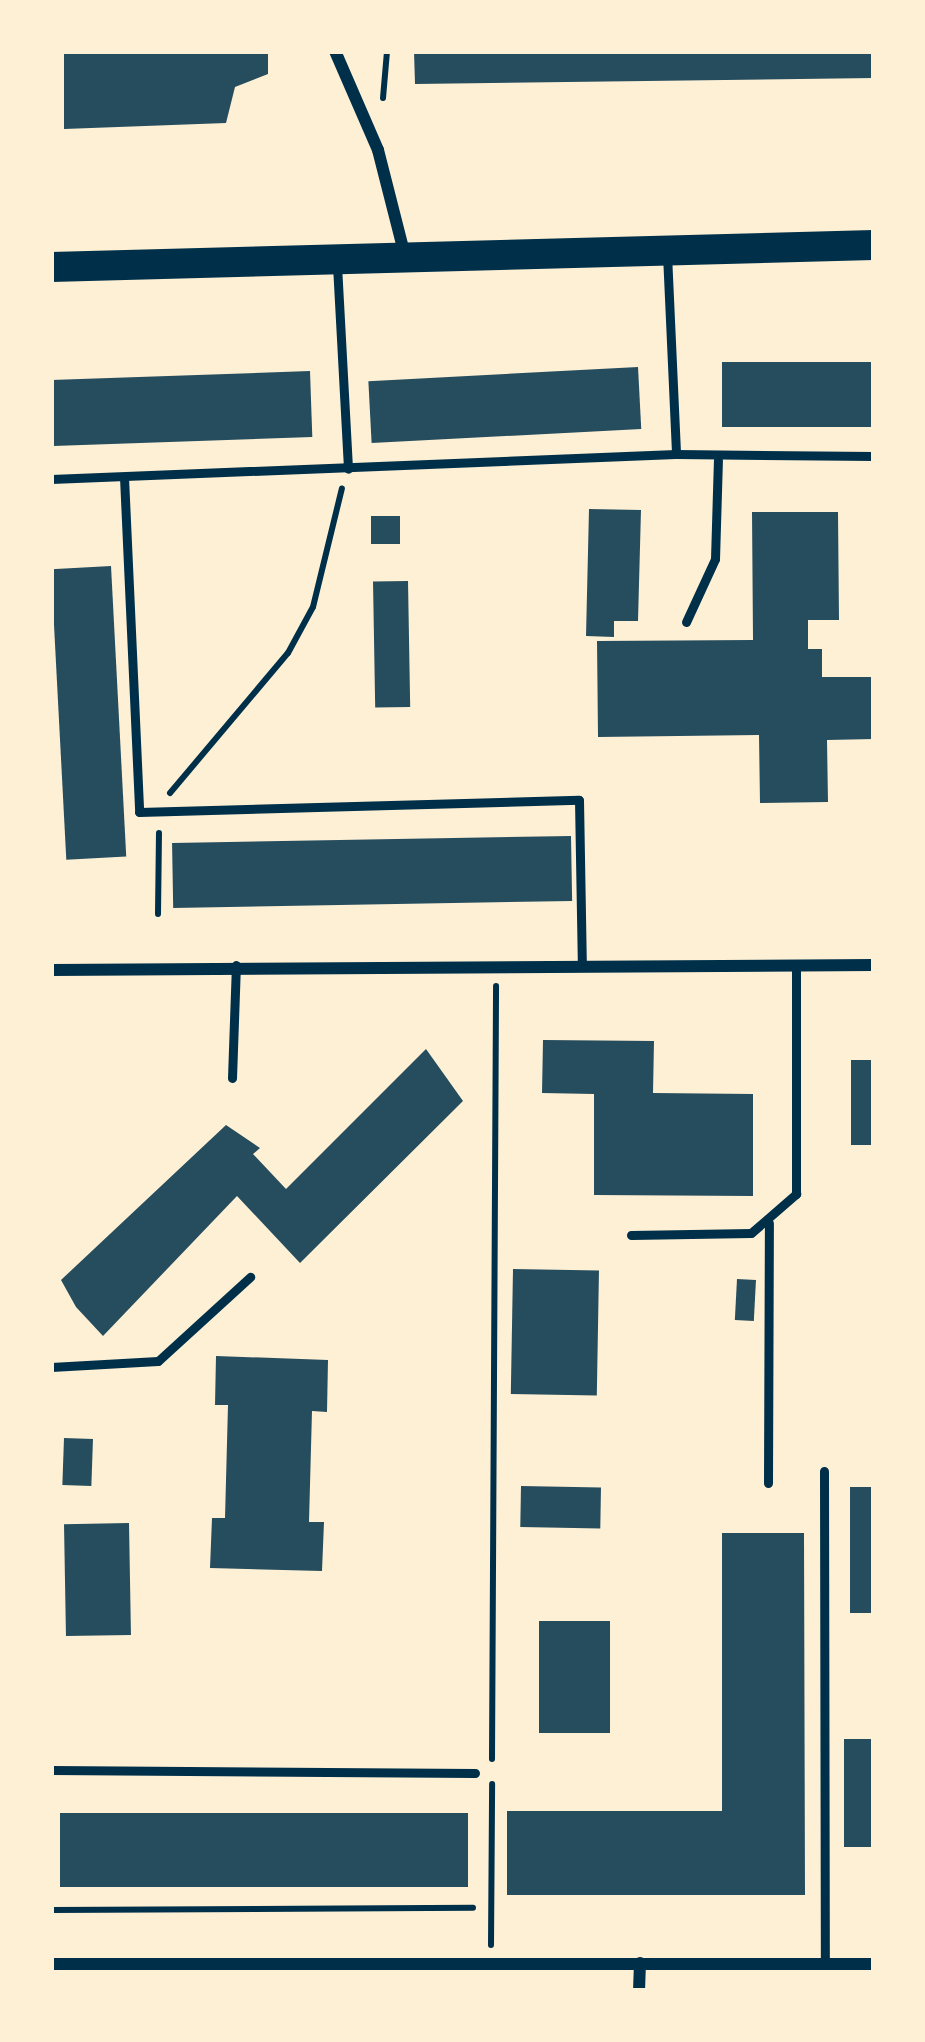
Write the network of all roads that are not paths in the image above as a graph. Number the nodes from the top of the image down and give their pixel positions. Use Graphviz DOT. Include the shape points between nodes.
graph roads {
  1 [pos="335,51"];
  2 [pos="874,245"];
  3 [pos="667,249"];
  4 [pos="405,257"];
  5 [pos="337,260"];
  6 [pos="51,268"];
  7 [pos="676,454"];
  8 [pos="874,456"];
  9 [pos="718,460"];
  10 [pos="348,469"];
  11 [pos="124,477"];
  12 [pos="51,479"];
  13 [pos="686,622"];
  14 [pos="236,965"];
  15 [pos="796,965"];
  16 [pos="874,965"];
  17 [pos="582,966"];
  18 [pos="51,970"];
  19 [pos="232,1078"];
  20 [pos="769,1223"];
  21 [pos="631,1235"];
  22 [pos="250,1277"];
  23 [pos="51,1367"];
  24 [pos="824,1471"];
  25 [pos="768,1483"];
  26 [pos="51,1770"];
  27 [pos="476,1773"];
  28 [pos="640,1963"];
  29 [pos="51,1964"];
  30 [pos="825,1964"];
  31 [pos="874,1964"];
  32 [pos="640,1991"];
  1 -- 4 [label="street" via="378,150"];
  2 -- 3 [label="main road"];
  3 -- 4 [label="main road"];
  3 -- 7 [label="lane"];
  4 -- 5 [label="main road"];
  5 -- 6 [label="main road"];
  5 -- 10 [label="lane"];
  7 -- 9 [label="lane"];
  7 -- 10 [label="lane"];
  8 -- 9 [label="lane"];
  9 -- 13 [label="lane" via="715,559"];
  10 -- 11 [label="lane"];
  11 -- 12 [label="lane"];
  11 -- 17 [label="lane" via="139,812 579,800"];
  14 -- 17 [label="street"];
  14 -- 18 [label="street"];
  14 -- 19 [label="lane"];
  15 -- 16 [label="street"];
  15 -- 17 [label="street"];
  15 -- 20 [label="lane" via="796,1193"];
  20 -- 21 [label="lane"];
  20 -- 25 [label="lane"];
  22 -- 23 [label="lane" via="158,1361"];
  24 -- 30 [label="lane"];
  26 -- 27 [label="lane"];
  28 -- 29 [label="street"];
  28 -- 30 [label="street"];
  28 -- 32 [label="street"];
  30 -- 31 [label="street"];
}
